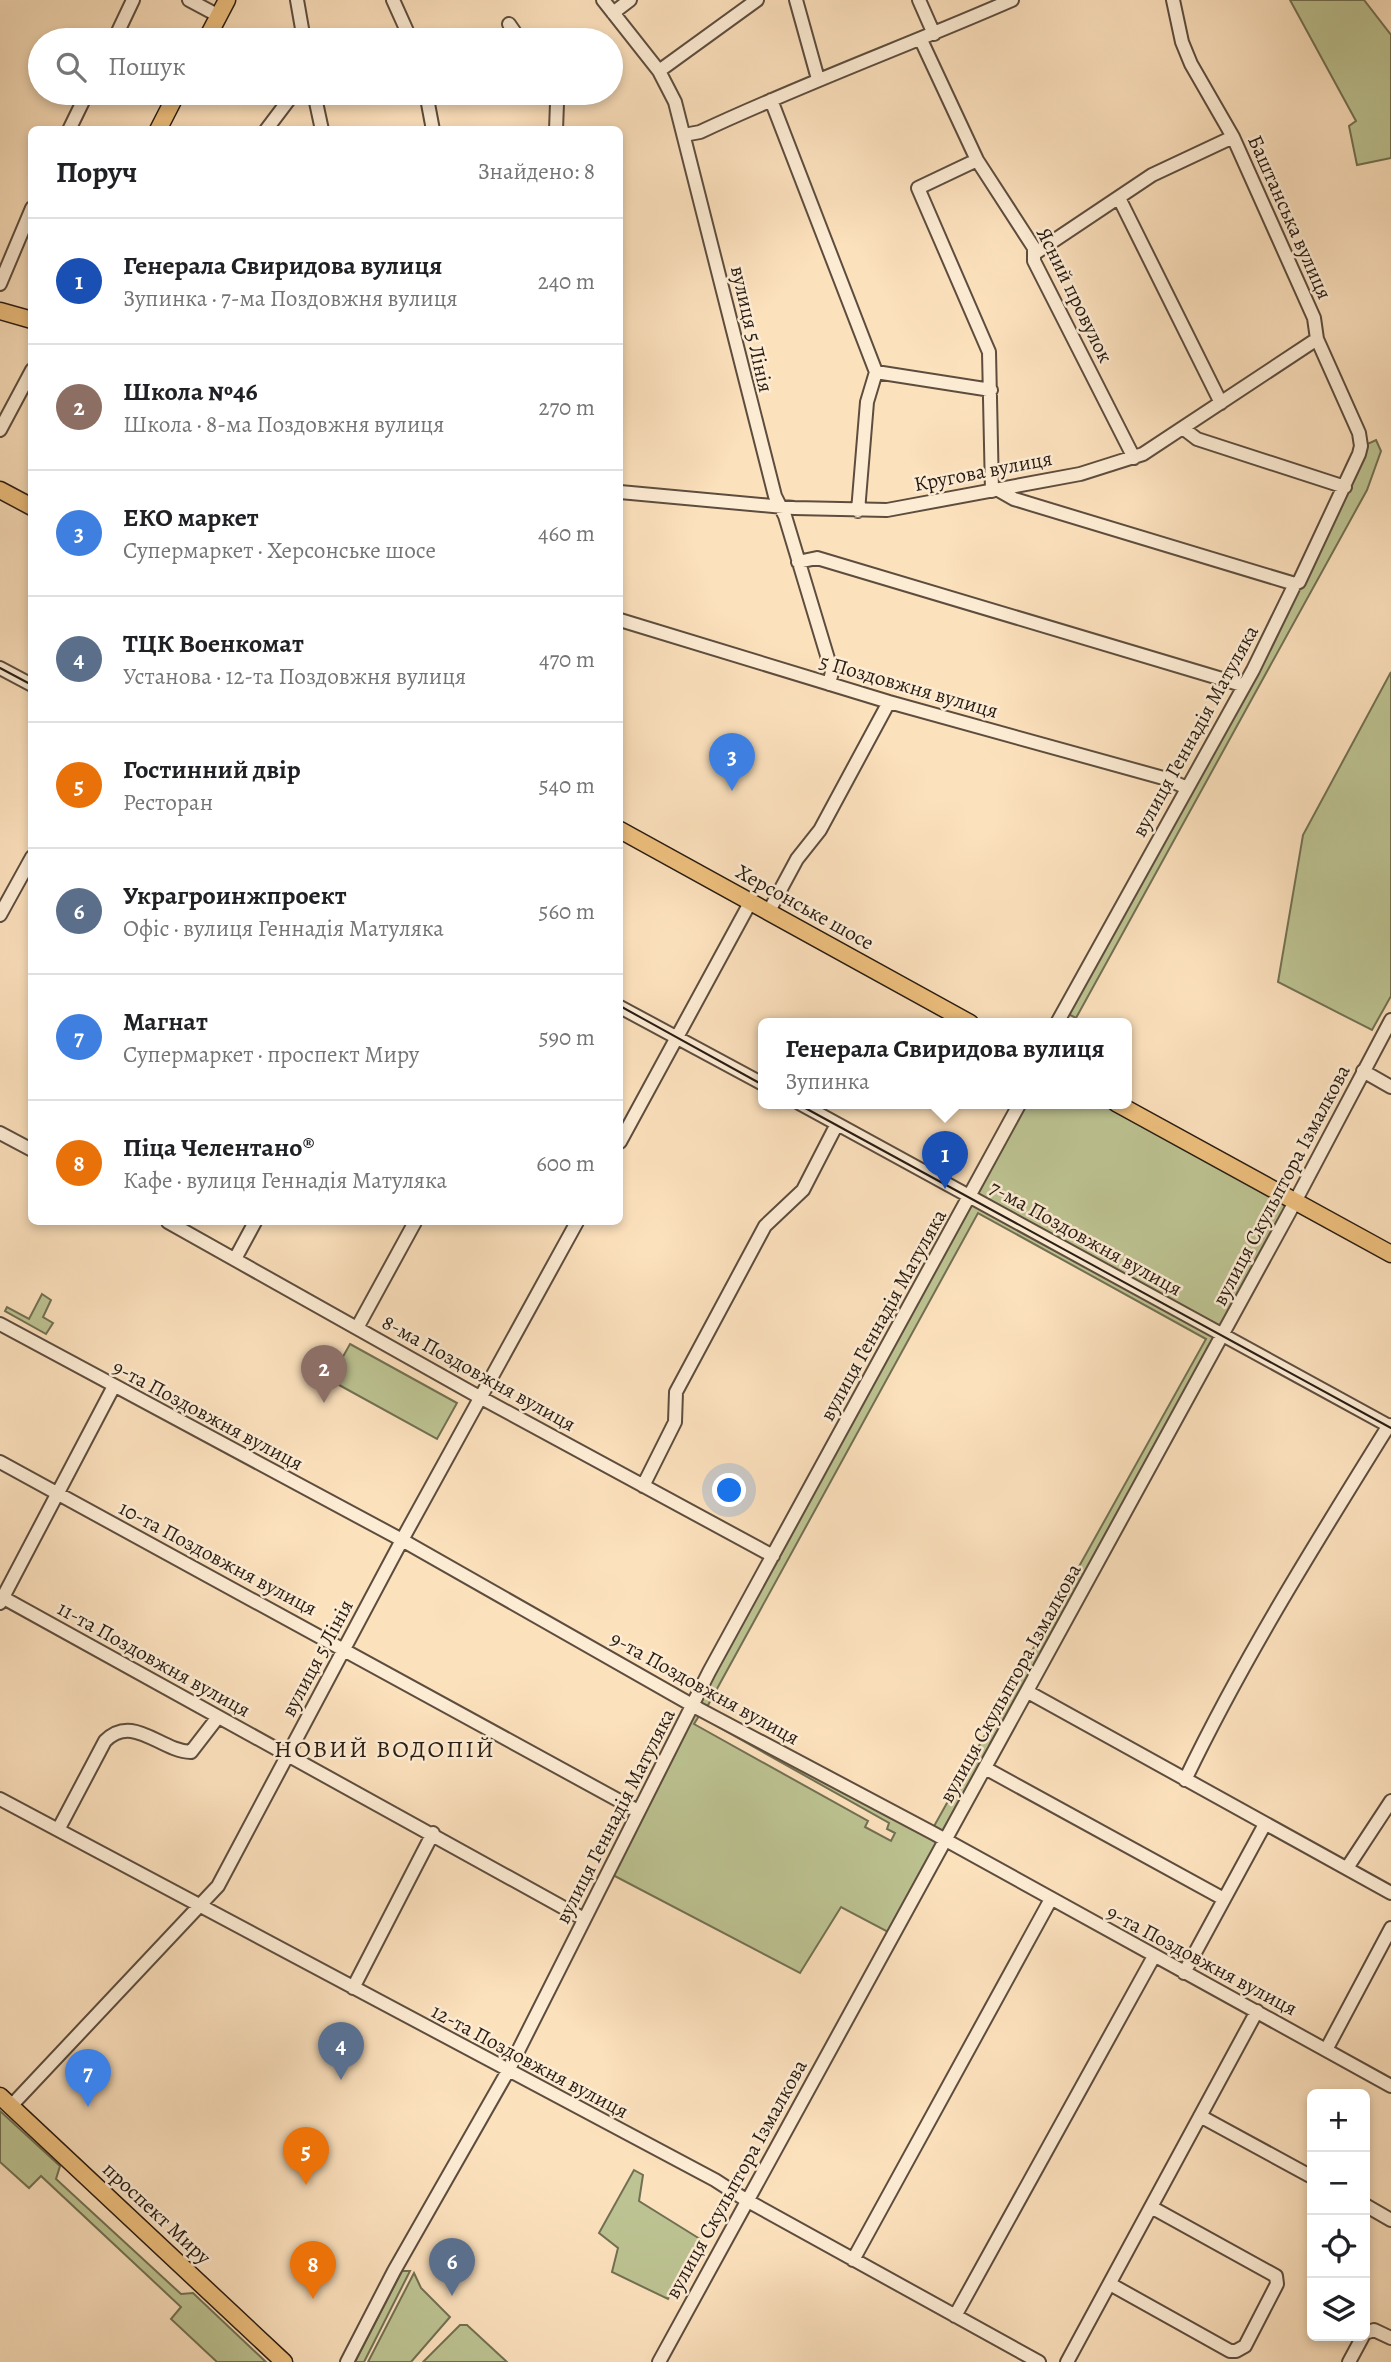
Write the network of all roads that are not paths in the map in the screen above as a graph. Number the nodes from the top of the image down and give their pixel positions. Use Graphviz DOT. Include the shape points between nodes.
graph roads {
  1 [pos="133,0"];
  2 [pos="189,0"];
  3 [pos="227,0"];
  4 [pos="297,0"];
  5 [pos="393,0"];
  6 [pos="603,0"];
  7 [pos="630,0"];
  8 [pos="757,0"];
  9 [pos="796,0"];
  10 [pos="919,0"];
  11 [pos="1012,0"];
  12 [pos="1173,0"];
  13 [pos="613,13"];
  14 [pos="219,16"];
  15 [pos="509,24"];
  16 [pos="120,28"];
  17 [pos="212,28"];
  18 [pos="302,28"];
  19 [pos="406,28"];
  20 [pos="512,28"];
  21 [pos="934,34"];
  22 [pos="921,40"];
  23 [pos="659,71"];
  24 [pos="818,79"];
  25 [pos="771,100"];
  26 [pos="81,105"];
  27 [pos="171,105"];
  28 [pos="285,105"];
  29 [pos="317,105"];
  30 [pos="428,105"];
  31 [pos="557,105"];
  32 [pos="71,126"];
  33 [pos="160,126"];
  34 [pos="269,126"];
  35 [pos="321,126"];
  36 [pos="432,126"];
  37 [pos="556,126"];
  38 [pos="684,135"];
  39 [pos="1233,137"];
  40 [pos="977,160"];
  41 [pos="1119,198"];
  42 [pos="28,218"];
  43 [pos="1034,254"];
  44 [pos="0,284"];
  45 [pos="0,311"];
  46 [pos="28,319"];
  47 [pos="1317,339"];
  48 [pos="876,372"];
  49 [pos="28,380"];
  50 [pos="991,390"];
  51 [pos="1221,404"];
  52 [pos="1184,429"];
  53 [pos="0,430"];
  54 [pos="1359,454"];
  55 [pos="1134,458"];
  56 [pos="1345,487"];
  57 [pos="0,490"];
  58 [pos="996,491"];
  59 [pos="623,492"];
  60 [pos="28,505"];
  61 [pos="779,506"];
  62 [pos="858,511"];
  63 [pos="798,562"];
  64 [pos="1295,584"];
  65 [pos="623,621"];
  66 [pos="0,668"];
  67 [pos="28,683"];
  68 [pos="829,684"];
  69 [pos="1242,685"];
  70 [pos="889,702"];
  71 [pos="1187,788"];
  72 [pos="623,832"];
  73 [pos="28,864"];
  74 [pos="751,901"];
  75 [pos="769,911"];
  76 [pos="0,915"];
  77 [pos="623,1009"];
  78 [pos="961,1018"];
  79 [pos="1060,1018"];
  80 [pos="1391,1020"];
  81 [pos="676,1038"];
  82 [pos="1363,1071"];
  83 [pos="758,1081"];
  84 [pos="1391,1087"];
  85 [pos="810,1109"];
  86 [pos="1017,1109"];
  87 [pos="1127,1109"];
  88 [pos="837,1124"];
  89 [pos="0,1133"];
  90 [pos="623,1136"];
  91 [pos="28,1148"];
  92 [pos="971,1196"];
  93 [pos="1295,1202"];
  94 [pos="173,1225"];
  95 [pos="253,1225"];
  96 [pos="413,1225"];
  97 [pos="575,1225"];
  98 [pos="1391,1254"];
  99 [pos="234,1259"];
  100 [pos="0,1324"];
  101 [pos="357,1328"];
  102 [pos="1222,1336"];
  103 [pos="114,1386"];
  104 [pos="482,1397"];
  105 [pos="1390,1426"];
  106 [pos="0,1462"];
  107 [pos="643,1486"];
  108 [pos="56,1493"];
  109 [pos="401,1541"];
  110 [pos="773,1556"];
  111 [pos="1,1599"];
  112 [pos="344,1648"];
  113 [pos="1028,1692"];
  114 [pos="692,1705"];
  115 [pos="218,1717"];
  116 [pos="288,1754"];
  117 [pos="985,1768"];
  118 [pos="1185,1780"];
  119 [pos="0,1799"];
  120 [pos="1391,1801"];
  121 [pos="638,1811"];
  122 [pos="1265,1824"];
  123 [pos="58,1830"];
  124 [pos="433,1833"];
  125 [pos="945,1842"];
  126 [pos="1347,1868"];
  127 [pos="1391,1893"];
  128 [pos="1222,1898"];
  129 [pos="1051,1899"];
  130 [pos="203,1905"];
  131 [pos="584,1919"];
  132 [pos="1391,1928"];
  133 [pos="1153,1958"];
  134 [pos="1184,1973"];
  135 [pos="354,1987"];
  136 [pos="1257,2011"];
  137 [pos="1326,2050"];
  138 [pos="508,2071"];
  139 [pos="1391,2086"];
  140 [pos="6,2101"];
  141 [pos="1200,2116"];
  142 [pos="1307,2174"];
  143 [pos="746,2200"];
  144 [pos="1151,2207"];
  145 [pos="1370,2208"];
  146 [pos="1391,2220"];
  147 [pos="853,2260"];
  148 [pos="1110,2284"];
  149 [pos="955,2316"];
  150 [pos="1370,2332"];
  151 [pos="1391,2338"];
  152 [pos="1360,2341"];
  153 [pos="284,2362"];
  154 [pos="347,2362"];
  155 [pos="659,2362"];
  156 [pos="1040,2362"];
  157 [pos="1067,2362"];
  158 [pos="1349,2362"];
  1 -- 16 [label="street"];
  2 -- 14 [label="street"];
  3 -- 14 [label="main road"];
  4 -- 18 [label="street"];
  5 -- 19 [label="street"];
  6 -- 13 [label="street, вулиця 5 Лінія"];
  7 -- 13 [label="street"];
  8 -- 23 [label="street"];
  9 -- 24 [label="street"];
  10 -- 21 [label="street"];
  11 -- 21 [label="street"];
  12 -- 39 [label="street, Баштанська вулиця" via="1191,64"];
  13 -- 23 [label="street, вулиця 5 Лінія"];
  14 -- 17 [label="main road"];
  15 -- 20 [label="street"];
  21 -- 22 [label="street"];
  22 -- 24 [label="street"];
  22 -- 40 [label="street, Ясний провулок"];
  23 -- 38 [label="street, вулиця 5 Лінія" via="675,102"];
  24 -- 25 [label="street"];
  25 -- 38 [label="street"];
  25 -- 48 [label="street"];
  26 -- 32 [label="street"];
  27 -- 33 [label="main road"];
  28 -- 34 [label="street"];
  29 -- 35 [label="street"];
  30 -- 36 [label="street"];
  31 -- 37 [label="street"];
  38 -- 61 [label="street, вулиця 5 Лінія"];
  39 -- 41 [label="street" via="1152,175"];
  39 -- 47 [label="street, Баштанська вулиця" via="1314,318"];
  40 -- 43 [label="street, Ясний провулок"];
  40 -- 50 [label="street" via="918,188 982,330 989,352"];
  41 -- 43 [label="street"];
  41 -- 51 [label="street"];
  42 -- 44 [label="street"];
  43 -- 55 [label="street, Ясний провулок"];
  45 -- 46 [label="main road"];
  47 -- 51 [label="street, Кругова вулиця"];
  47 -- 54 [label="street, Баштанська вулиця" via="1359,433"];
  48 -- 50 [label="street"];
  48 -- 62 [label="street" via="867,402"];
  49 -- 53 [label="street"];
  50 -- 58 [label="street"];
  51 -- 52 [label="street, Кругова вулиця"];
  52 -- 55 [label="street, Кругова вулиця"];
  52 -- 56 [label="street" via="1197,439"];
  54 -- 56 [label="street, вулиця Геннадія Матуляка"];
  55 -- 58 [label="street, Кругова вулиця"];
  56 -- 64 [label="street, вулиця Геннадія Матуляка"];
  57 -- 60 [label="main road"];
  58 -- 62 [label="street, Кругова вулиця"];
  58 -- 64 [label="street"];
  59 -- 61 [label="street, Кругова вулиця"];
  61 -- 62 [label="street, Кругова вулиця"];
  61 -- 63 [label="street, вулиця 5 Лінія"];
  63 -- 68 [label="street, вулиця 5 Лінія" via="832,672"];
  63 -- 69 [label="street" via="817,558"];
  64 -- 69 [label="street, вулиця Геннадія Матуляка"];
  65 -- 68 [label="street, 5 Поздовжня вулиця"];
  66 -- 67 [label="street"];
  68 -- 70 [label="street, 5 Поздовжня вулиця"];
  69 -- 71 [label="street, вулиця Геннадія Матуляка"];
  70 -- 71 [label="street, 5 Поздовжня вулиця"];
  70 -- 75 [label="street" via="820,830 797,859"];
  71 -- 79 [label="street, вулиця Геннадія Матуляка"];
  72 -- 74 [label="main road, Херсонське шосе"];
  73 -- 76 [label="street"];
  74 -- 75 [label="main road, Херсонське шосе"];
  74 -- 81 [label="street"];
  75 -- 78 [label="main road, Херсонське шосе"];
  77 -- 81 [label="street"];
  80 -- 82 [label="street, вулиця Скульптора Ізмалкова"];
  81 -- 83 [label="street"];
  81 -- 90 [label="street"];
  82 -- 84 [label="street"];
  82 -- 93 [label="street, вулиця Скульптора Ізмалкова"];
  85 -- 88 [label="street, 7-ма Поздовжня вулиця"];
  86 -- 92 [label="street, вулиця Геннадія Матуляка"];
  87 -- 93 [label="main road"];
  88 -- 92 [label="street, 7-ма Поздовжня вулиця"];
  88 -- 107 [label="street" via="803,1190 765,1226 676,1392 675,1422"];
  89 -- 91 [label="street"];
  92 -- 102 [label="street, 7-ма Поздовжня вулиця"];
  92 -- 110 [label="street, вулиця Геннадія Матуляка"];
  93 -- 98 [label="main road"];
  93 -- 102 [label="street, вулиця Скульптора Ізмалкова"];
  94 -- 99 [label="street, 8-ма Поздовжня вулиця"];
  95 -- 99 [label="street"];
  96 -- 101 [label="street"];
  97 -- 104 [label="street, вулиця 5 Лінія"];
  99 -- 101 [label="street, 8-ма Поздовжня вулиця"];
  100 -- 103 [label="street, 9-та Поздовжня вулиця"];
  101 -- 104 [label="street, 8-ма Поздовжня вулиця"];
  102 -- 105 [label="street, 7-ма Поздовжня вулиця"];
  102 -- 113 [label="street, вулиця Скульптора Ізмалкова"];
  103 -- 108 [label="street"];
  103 -- 109 [label="street, 9-та Поздовжня вулиця"];
  104 -- 107 [label="street, 8-ма Поздовжня вулиця"];
  104 -- 109 [label="street, вулиця 5 Лінія"];
  105 -- 118 [label="street" via="1298,1572 1213,1721"];
  106 -- 108 [label="street, 10-та Поздовжня вулиця"];
  107 -- 110 [label="street, 8-ма Поздовжня вулиця"];
  108 -- 111 [label="street"];
  108 -- 112 [label="street, 10-та Поздовжня вулиця"];
  109 -- 112 [label="street, вулиця 5 Лінія"];
  109 -- 114 [label="street, 9-та Поздовжня вулиця"];
  110 -- 114 [label="street, вулиця Геннадія Матуляка"];
  111 -- 115 [label="street, 11-та Поздовжня вулиця"];
  112 -- 116 [label="street, вулиця 5 Лінія"];
  112 -- 121 [label="street, 10-та Поздовжня вулиця"];
  113 -- 117 [label="street, вулиця Скульптора Ізмалкова"];
  113 -- 118 [label="street"];
  114 -- 121 [label="street, вулиця Геннадія Матуляка"];
  114 -- 125 [label="street, 9-та Поздовжня вулиця"];
  115 -- 116 [label="street, 11-та Поздовжня вулиця"];
  115 -- 123 [label="street" via="191,1752 128,1729 112,1734"];
  116 -- 124 [label="street, 11-та Поздовжня вулиця"];
  116 -- 130 [label="street, вулиця 5 Лінія" via="218,1886"];
  117 -- 125 [label="street, вулиця Скульптора Ізмалкова"];
  117 -- 128 [label="street"];
  118 -- 122 [label="street"];
  119 -- 123 [label="street, 12-та Поздовжня вулиця"];
  120 -- 126 [label="street"];
  121 -- 131 [label="street, вулиця Геннадія Матуляка"];
  122 -- 126 [label="street"];
  122 -- 128 [label="street"];
  123 -- 130 [label="street, 12-та Поздовжня вулиця"];
  124 -- 131 [label="street, 11-та Поздовжня вулиця"];
  124 -- 135 [label="street"];
  125 -- 129 [label="street, 9-та Поздовжня вулиця"];
  125 -- 143 [label="street, вулиця Скульптора Ізмалкова"];
  126 -- 127 [label="street"];
  128 -- 134 [label="street"];
  129 -- 133 [label="street, 9-та Поздовжня вулиця"];
  129 -- 147 [label="street"];
  130 -- 135 [label="street, 12-та Поздовжня вулиця"];
  130 -- 140 [label="street, вулиця 5 Лінія"];
  131 -- 138 [label="street, вулиця Геннадія Матуляка"];
  132 -- 137 [label="street"];
  133 -- 134 [label="street, 9-та Поздовжня вулиця"];
  133 -- 149 [label="street"];
  134 -- 136 [label="street, 9-та Поздовжня вулиця"];
  135 -- 138 [label="street, 12-та Поздовжня вулиця"];
  136 -- 137 [label="street, 9-та Поздовжня вулиця"];
  136 -- 141 [label="street"];
  137 -- 139 [label="street, 9-та Поздовжня вулиця"];
  138 -- 143 [label="street, 12-та Поздовжня вулиця"];
  138 -- 154 [label="street, вулиця Геннадія Матуляка"];
  140 -- 153 [label="main road, проспект Миру"];
  141 -- 142 [label="street"];
  141 -- 144 [label="street"];
  143 -- 147 [label="street, 12-та Поздовжня вулиця"];
  143 -- 155 [label="street, вулиця Скульптора Ізмалкова"];
  144 -- 148 [label="street"];
  144 -- 148 [label="street" via="1276,2276 1277,2284 1245,2346 1230,2351"];
  145 -- 146 [label="street"];
  147 -- 149 [label="street, 12-та Поздовжня вулиця"];
  148 -- 157 [label="street"];
  149 -- 156 [label="street, 12-та Поздовжня вулиця"];
  150 -- 151 [label="street"];
  152 -- 158 [label="street"];
}
